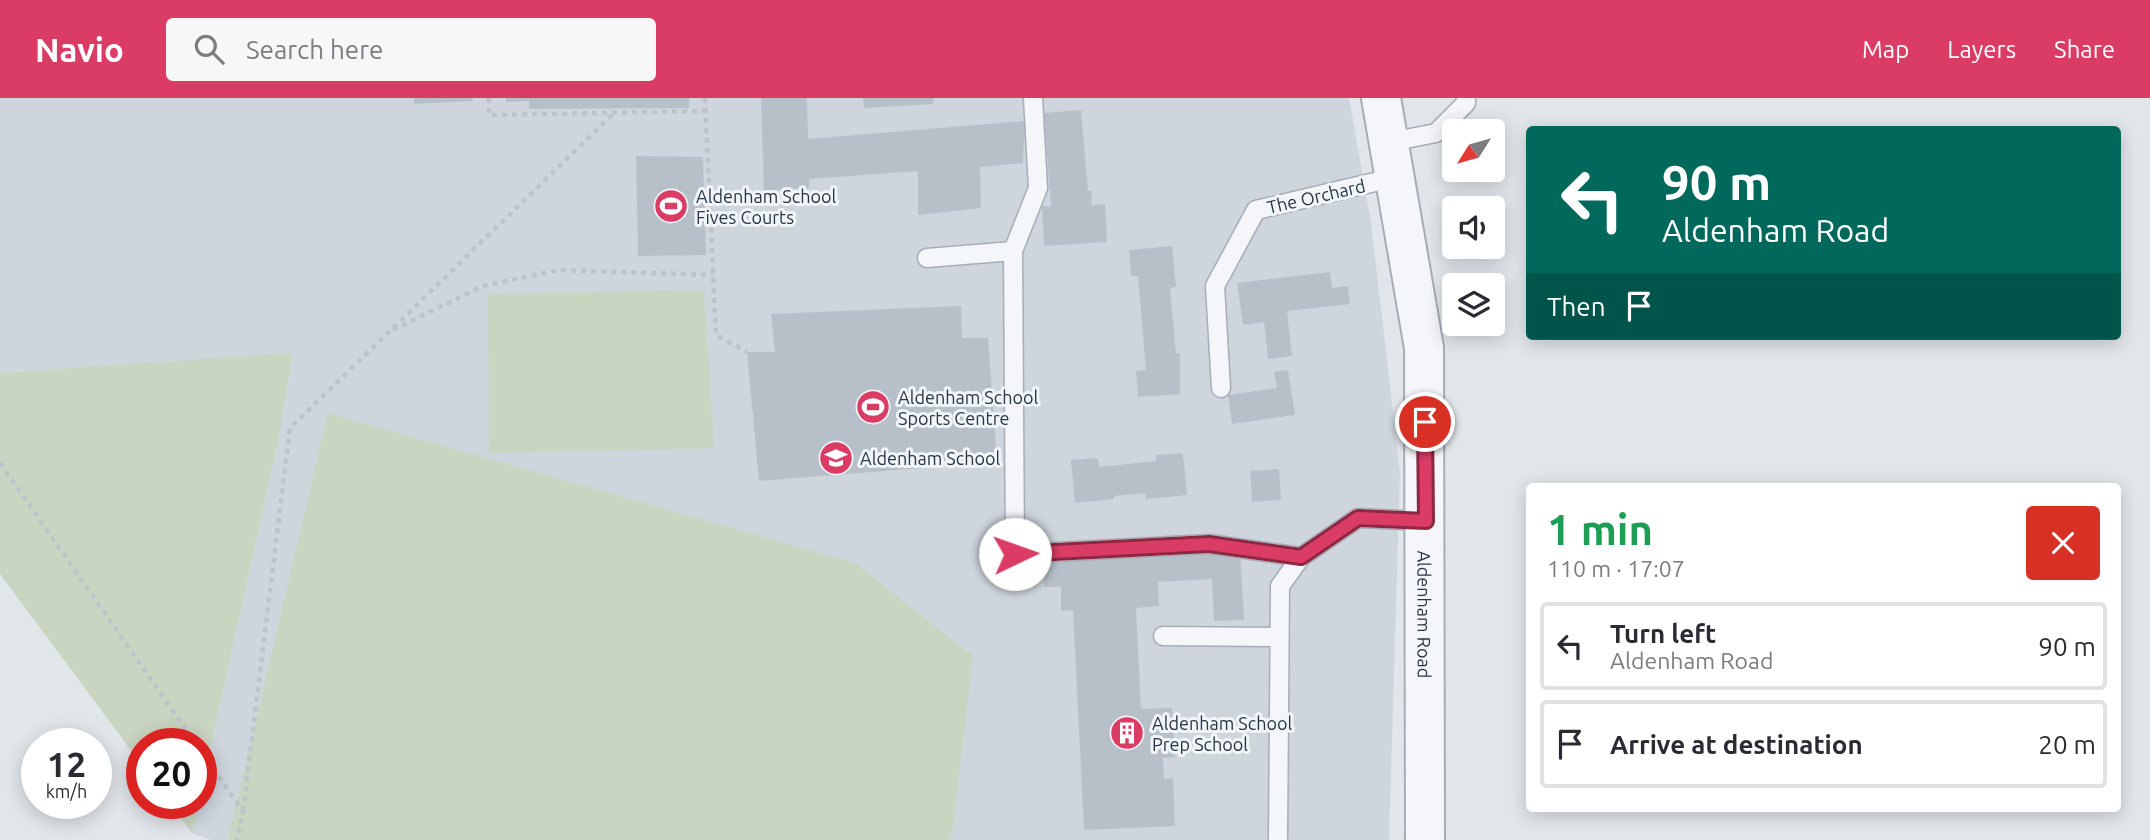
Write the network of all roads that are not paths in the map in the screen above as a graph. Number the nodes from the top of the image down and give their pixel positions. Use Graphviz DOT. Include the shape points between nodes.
graph roads {
  1 [pos="1033,98"];
  2 [pos="1381,98"];
  3 [pos="1466,98"];
  4 [pos="1393,160"];
  5 [pos="1013,251"];
  6 [pos="927,258"];
  7 [pos="1221,388"];
  8 [pos="1426,521"];
  9 [pos="1301,557"];
  10 [pos="1163,636"];
  11 [pos="1279,637"];
  12 [pos="1278,840"];
  13 [pos="1425,840"];
  1 -- 5 [label="lane" via="1038,188"];
  2 -- 4 [label="street, Aldenham Road"];
  3 -- 4 [label="lane, The Orchard" via="1436,133"];
  4 -- 7 [label="lane, The Orchard" via="1256,210 1215,286"];
  4 -- 8 [label="street, Aldenham Road" via="1424,348"];
  5 -- 6 [label="lane"];
  5 -- 9 [label="lane" via="1015,554 1209,544"];
  8 -- 9 [label="lane" via="1358,518"];
  8 -- 13 [label="street, Aldenham Road"];
  9 -- 11 [label="lane" via="1280,586"];
  10 -- 11 [label="lane"];
  11 -- 12 [label="lane"];
}
